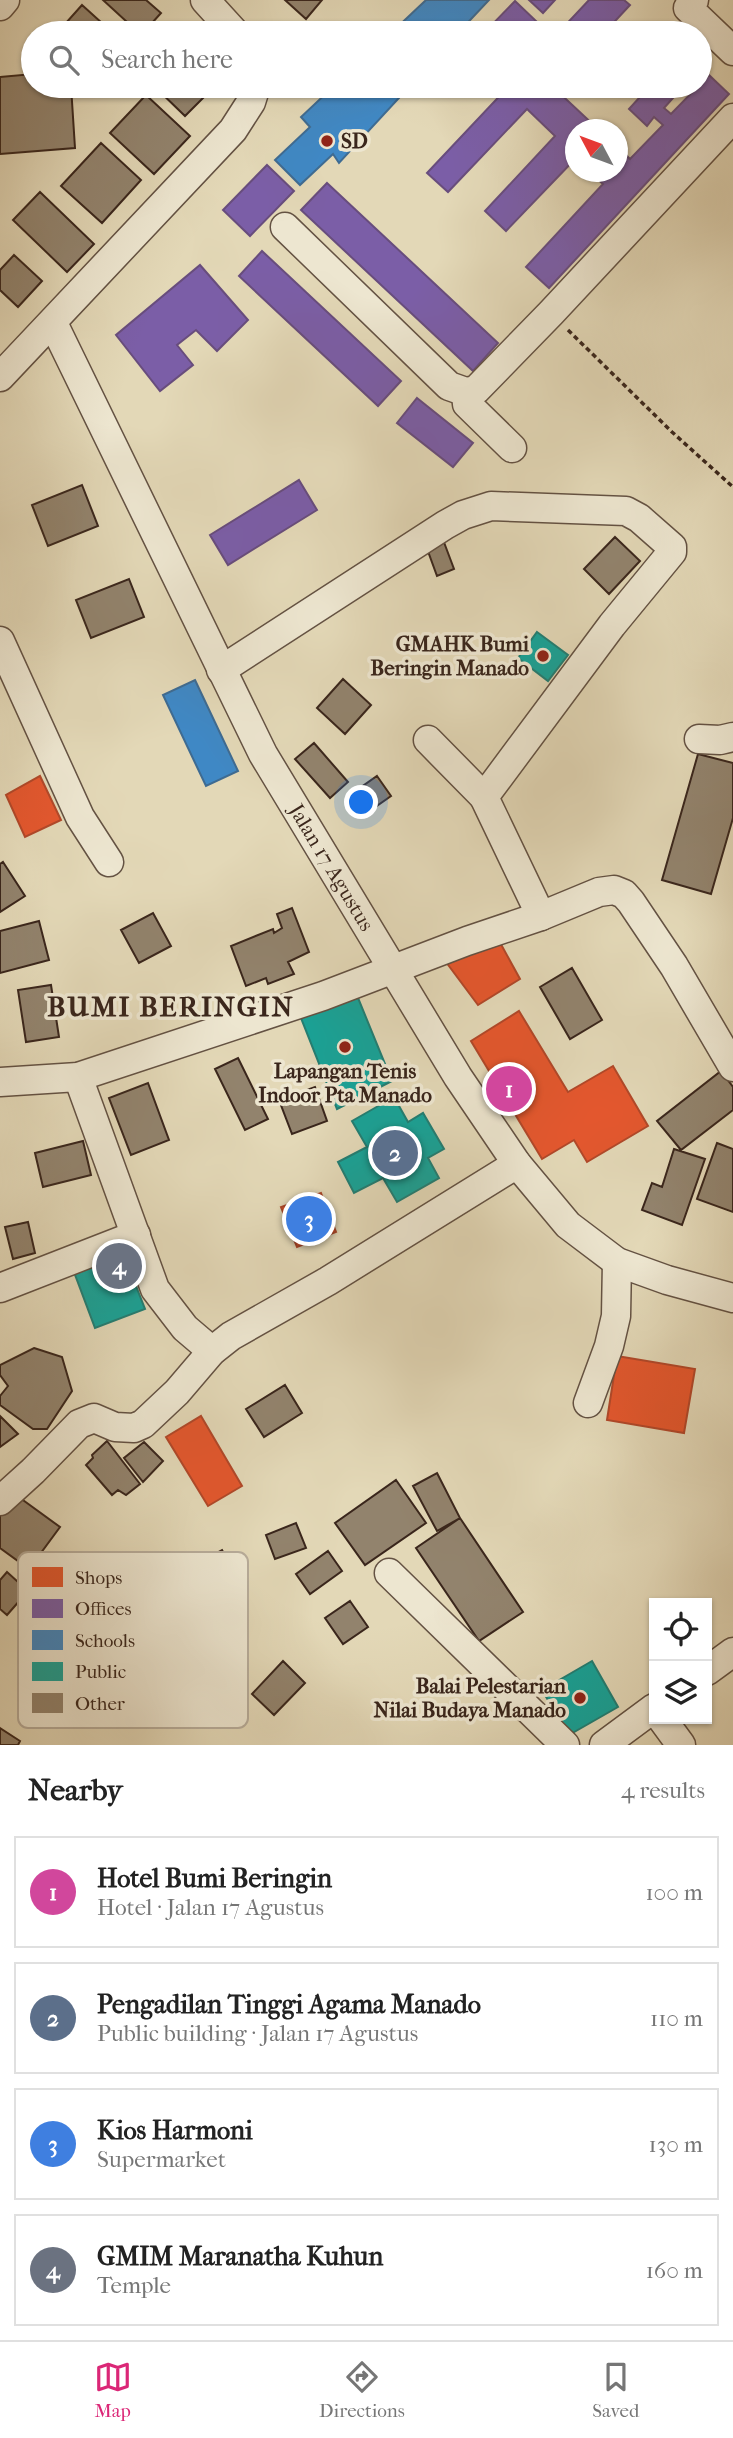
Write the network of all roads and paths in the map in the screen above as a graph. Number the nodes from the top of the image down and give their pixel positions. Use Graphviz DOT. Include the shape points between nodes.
graph roads {
  1 [pos="5,0"];
  2 [pos="205,0"];
  3 [pos="694,0"];
  4 [pos="0,6"];
  5 [pos="224,21"];
  6 [pos="702,21"];
  7 [pos="712,31"];
  8 [pos="733,51"];
  9 [pos="252,98"];
  10 [pos="733,118"];
  11 [pos="285,226"];
  12 [pos="551,313"];
  13 [pos="53,323"];
  14 [pos="0,377"];
  15 [pos="466,391"];
  16 [pos="512,448"];
  17 [pos="733,487"];
  18 [pos="0,641"];
  19 [pos="222,670"];
  20 [pos="733,737"];
  21 [pos="699,739"];
  22 [pos="428,740"];
  23 [pos="485,797"];
  24 [pos="109,862"];
  25 [pos="541,916"];
  26 [pos="394,971"];
  27 [pos="733,1067"];
  28 [pos="78,1077"];
  29 [pos="0,1082"];
  30 [pos="517,1164"];
  31 [pos="136,1235"];
  32 [pos="617,1262"];
  33 [pos="0,1288"];
  34 [pos="733,1298"];
  35 [pos="212,1351"];
  36 [pos="588,1403"];
  37 [pos="0,1501"];
  38 [pos="390,1573"];
  39 [pos="733,1652"];
  40 [pos="712,1667"];
  41 [pos="649,1712"];
  42 [pos="666,1724"];
  43 [pos="565,1745"];
  44 [pos="604,1745"];
  45 [pos="681,1745"];
  1 -- 4 [label="street"];
  2 -- 5 [label="street"];
  3 -- 6 [label="street" via="688,8"];
  7 -- 8 [label="street"];
  9 -- 13 [label="street" via="233,130"];
  10 -- 12 [label="street"];
  11 -- 15 [label="street" via="449,386"];
  12 -- 15 [label="street" via="475,390"];
  12 -- 17 [label="path"];
  13 -- 14 [label="street"];
  13 -- 19 [label="street, Jalan 17 Agustus"];
  15 -- 16 [label="street" via="467,404"];
  18 -- 24 [label="street" via="80,817"];
  19 -- 23 [label="street" via="444,525 480,508 631,512 672,547 672,552"];
  19 -- 26 [label="street, Jalan 17 Agustus" via="263,754"];
  20 -- 21 [label="street"];
  22 -- 23 [label="street"];
  23 -- 25 [label="street"];
  25 -- 26 [label="street"];
  25 -- 27 [label="street" via="599,892 624,894 674,966"];
  26 -- 28 [label="street"];
  26 -- 30 [label="street, Jalan 17 Agustus"];
  28 -- 29 [label="street"];
  28 -- 31 [label="street"];
  30 -- 32 [label="street, Jalan 17 Agustus" via="568,1225"];
  30 -- 35 [label="street"];
  31 -- 33 [label="street"];
  31 -- 35 [label="street" via="155,1289 185,1328"];
  32 -- 34 [label="street, Jalan 17 Agustus"];
  32 -- 36 [label="street" via="610,1346"];
  35 -- 37 [label="street" via="143,1424 134,1429 87,1419"];
  38 -- 43 [label="street"];
  39 -- 40 [label="street"];
  41 -- 44 [label="street"];
  42 -- 45 [label="street"];
}
